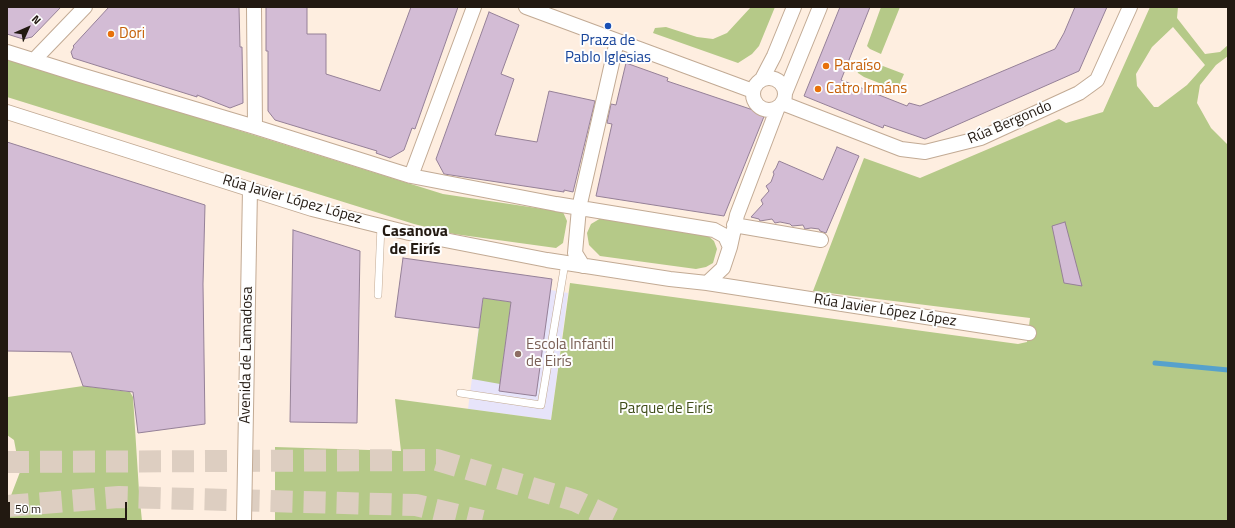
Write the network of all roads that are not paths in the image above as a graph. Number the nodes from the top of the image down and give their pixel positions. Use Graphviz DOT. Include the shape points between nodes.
graph roads {
  1 [pos="85,7"];
  2 [pos="254,7"];
  3 [pos="474,7"];
  4 [pos="526,7"];
  5 [pos="794,7"];
  6 [pos="820,7"];
  7 [pos="1130,7"];
  8 [pos="617,41"];
  9 [pos="7,52"];
  10 [pos="34,60"];
  11 [pos="762,79"];
  12 [pos="753,91"];
  13 [pos="782,101"];
  14 [pos="7,112"];
  15 [pos="255,127"];
  16 [pos="410,176"];
  17 [pos="250,189"];
  18 [pos="580,208"];
  19 [pos="734,225"];
  20 [pos="381,226"];
  21 [pos="821,240"];
  22 [pos="730,247"];
  23 [pos="565,263"];
  24 [pos="582,266"];
  25 [pos="723,268"];
  26 [pos="707,283"];
  27 [pos="741,288"];
  28 [pos="378,295"];
  29 [pos="1029,333"];
  30 [pos="460,393"];
  31 [pos="244,521"];
  1 -- 10 [label="street"];
  2 -- 15 [label="street"];
  3 -- 16 [label="street"];
  4 -- 8 [label="street"];
  5 -- 11 [label="street"];
  6 -- 13 [label="street"];
  7 -- 13 [label="street, Rúa Bergondo" via="1097,80 1079,93 981,138 925,152 902,149"];
  8 -- 12 [label="street"];
  8 -- 18 [label="street"];
  9 -- 10 [label="street"];
  10 -- 15 [label="street"];
  11 -- 12 [label="street"];
  11 -- 13 [label="street" via="767,77 777,80 784,87"];
  12 -- 13 [label="street" via="754,101 762,108 773,109"];
  13 -- 19 [label="street"];
  14 -- 17 [label="street, Rúa Javier López López"];
  15 -- 16 [label="street"];
  16 -- 18 [label="street"];
  17 -- 20 [label="street, Rúa Javier López López" via="312,209"];
  17 -- 31 [label="street, Avenida de Lamadosa"];
  18 -- 22 [label="street" via="714,230 725,236"];
  18 -- 24 [label="street" via="576,253"];
  19 -- 21 [label="street"];
  19 -- 22 [label="street"];
  20 -- 23 [label="street, Rúa Javier López López" via="409,234"];
  20 -- 28 [label="lane"];
  22 -- 25 [label="street"];
  23 -- 24 [label="street, Rúa Javier López López"];
  23 -- 30 [label="lane" via="541,405"];
  24 -- 26 [label="street, Rúa Javier López López" via="670,280"];
  25 -- 26 [label="street"];
  25 -- 27 [label="street"];
  26 -- 27 [label="street, Rúa Javier López López"];
  27 -- 29 [label="street, Rúa Javier López López"];
}
